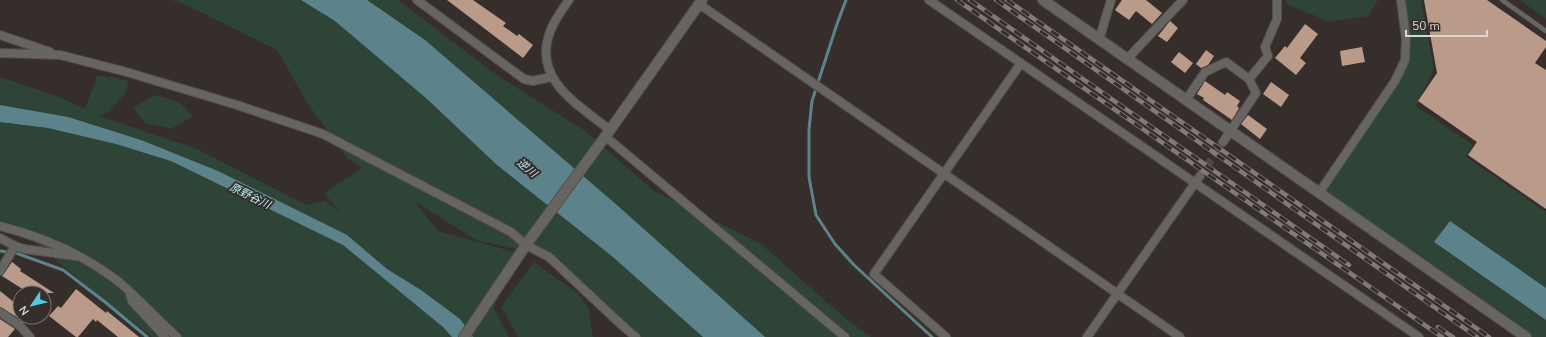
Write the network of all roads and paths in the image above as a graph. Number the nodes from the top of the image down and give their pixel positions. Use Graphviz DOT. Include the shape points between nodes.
graph roads {
  1 [pos="417,0"];
  2 [pos="569,0"];
  3 [pos="929,0"];
  4 [pos="1043,0"];
  5 [pos="1110,0"];
  6 [pos="1183,0"];
  7 [pos="1277,0"];
  8 [pos="1401,0"];
  9 [pos="1502,0"];
  10 [pos="700,2"];
  11 [pos="1546,31"];
  12 [pos="0,35"];
  13 [pos="1099,40"];
  14 [pos="0,53"];
  15 [pos="60,55"];
  16 [pos="1127,59"];
  17 [pos="1021,63"];
  18 [pos="551,77"];
  19 [pos="1249,78"];
  20 [pos="1186,100"];
  21 [pos="1230,131"];
  22 [pos="606,136"];
  23 [pos="1223,142"];
  24 [pos="944,173"];
  25 [pos="1200,176"];
  26 [pos="1195,183"];
  27 [pos="1319,192"];
  28 [pos="0,226"];
  29 [pos="0,238"];
  30 [pos="15,246"];
  31 [pos="526,246"];
  32 [pos="83,258"];
  33 [pos="0,271"];
  34 [pos="128,290"];
  35 [pos="1117,294"];
  36 [pos="0,312"];
  37 [pos="161,336"];
  38 [pos="30,337"];
  39 [pos="177,337"];
  40 [pos="464,337"];
  41 [pos="636,337"];
  42 [pos="845,337"];
  43 [pos="946,337"];
  44 [pos="1087,337"];
  45 [pos="1180,337"];
  46 [pos="1419,337"];
  47 [pos="1526,337"];
  1 -- 18 [label="street" via="524,79 533,82"];
  2 -- 18 [label="street" via="550,31 546,46 546,62"];
  3 -- 17 [label="street"];
  4 -- 13 [label="street"];
  5 -- 13 [label="street"];
  6 -- 16 [label="street"];
  7 -- 19 [label="street" via="1277,19 1265,47 1268,56"];
  8 -- 27 [label="street" via="1406,60 1395,82"];
  9 -- 11 [label="lane"];
  10 -- 22 [label="street"];
  10 -- 24 [label="street"];
  12 -- 15 [label="street"];
  13 -- 16 [label="street"];
  14 -- 15 [label="street"];
  15 -- 31 [label="street" via="123,70 323,134 510,232"];
  16 -- 20 [label="street"];
  17 -- 24 [label="street"];
  17 -- 26 [label="street"];
  18 -- 22 [label="street" via="561,91"];
  19 -- 20 [label="street" via="1226,62 1205,72"];
  19 -- 21 [label="street" via="1256,93"];
  20 -- 21 [label="street"];
  21 -- 23 [label="street"];
  21 -- 27 [label="street"];
  22 -- 31 [label="street"];
  22 -- 42 [label="street"];
  24 -- 35 [label="street"];
  24 -- 43 [label="street" via="874,274"];
  25 -- 26 [label="street"];
  26 -- 35 [label="street"];
  26 -- 46 [label="street"];
  27 -- 47 [label="street"];
  28 -- 32 [label="street" via="56,244"];
  29 -- 30 [label="street"];
  30 -- 32 [label="street"];
  30 -- 33 [label="street"];
  31 -- 40 [label="street"];
  31 -- 41 [label="street" via="548,257"];
  32 -- 34 [label="street"];
  34 -- 37 [label="street" via="132,302"];
  34 -- 39 [label="street"];
  35 -- 44 [label="street"];
  35 -- 45 [label="street"];
  36 -- 38 [label="street" via="20,326"];
}
